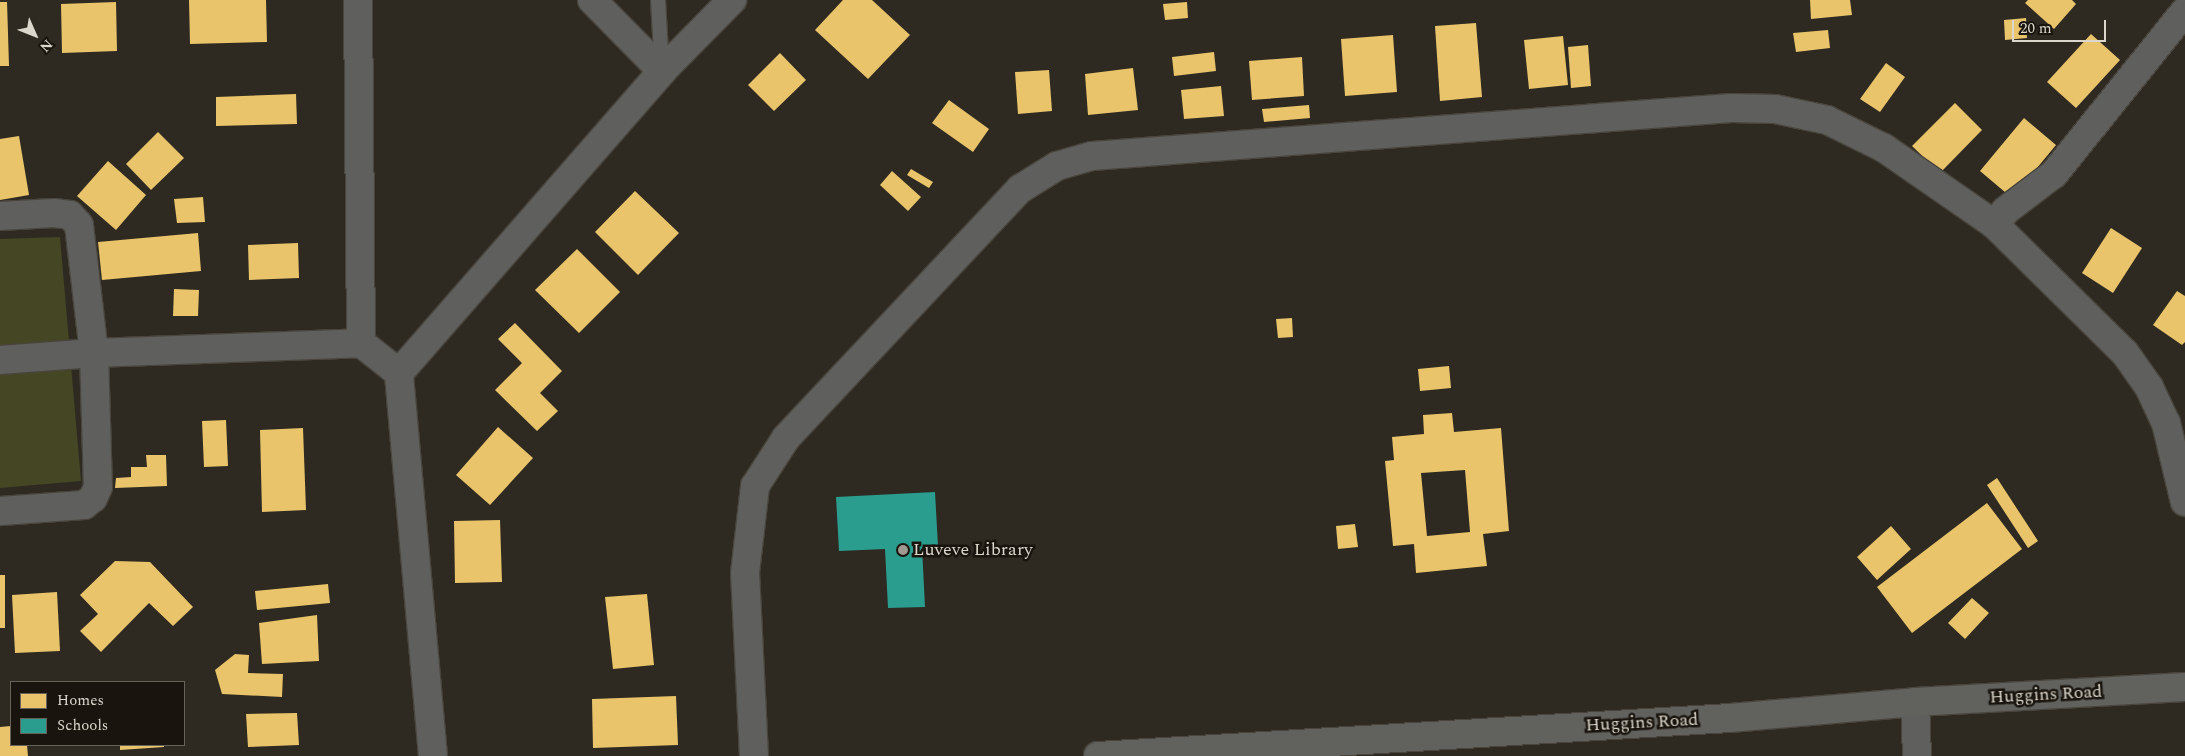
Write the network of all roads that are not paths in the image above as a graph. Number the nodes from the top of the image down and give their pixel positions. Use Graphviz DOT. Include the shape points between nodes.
graph roads {
  1 [pos="358,0"];
  2 [pos="592,0"];
  3 [pos="658,0"];
  4 [pos="732,0"];
  5 [pos="2185,11"];
  6 [pos="662,71"];
  7 [pos="0,216"];
  8 [pos="1995,224"];
  9 [pos="361,343"];
  10 [pos="94,353"];
  11 [pos="0,360"];
  12 [pos="399,373"];
  13 [pos="2185,502"];
  14 [pos="0,511"];
  15 [pos="2185,687"];
  16 [pos="1915,702"];
  17 [pos="433,756"];
  18 [pos="754,756"];
  19 [pos="1098,756"];
  20 [pos="1917,756"];
  1 -- 9 [label="street"];
  2 -- 6 [label="street"];
  3 -- 6 [label="lane"];
  4 -- 6 [label="street"];
  5 -- 8 [label="street" via="2054,174 2005,211"];
  6 -- 12 [label="street"];
  7 -- 10 [label="street" via="54,213 70,215 79,225"];
  8 -- 13 [label="street" via="2126,353 2149,387 2166,423"];
  8 -- 18 [label="street" via="1884,148 1828,120 1775,109 1731,108 1092,156 1057,166 1020,189 786,438 755,486 745,572"];
  9 -- 10 [label="street"];
  9 -- 12 [label="street"];
  10 -- 11 [label="street"];
  10 -- 14 [label="street" via="98,487 93,498 84,505"];
  12 -- 17 [label="street"];
  15 -- 16 [label="street, Huggins Road"];
  16 -- 19 [label="street, Huggins Road" via="1730,718"];
  16 -- 20 [label="street"];
}
